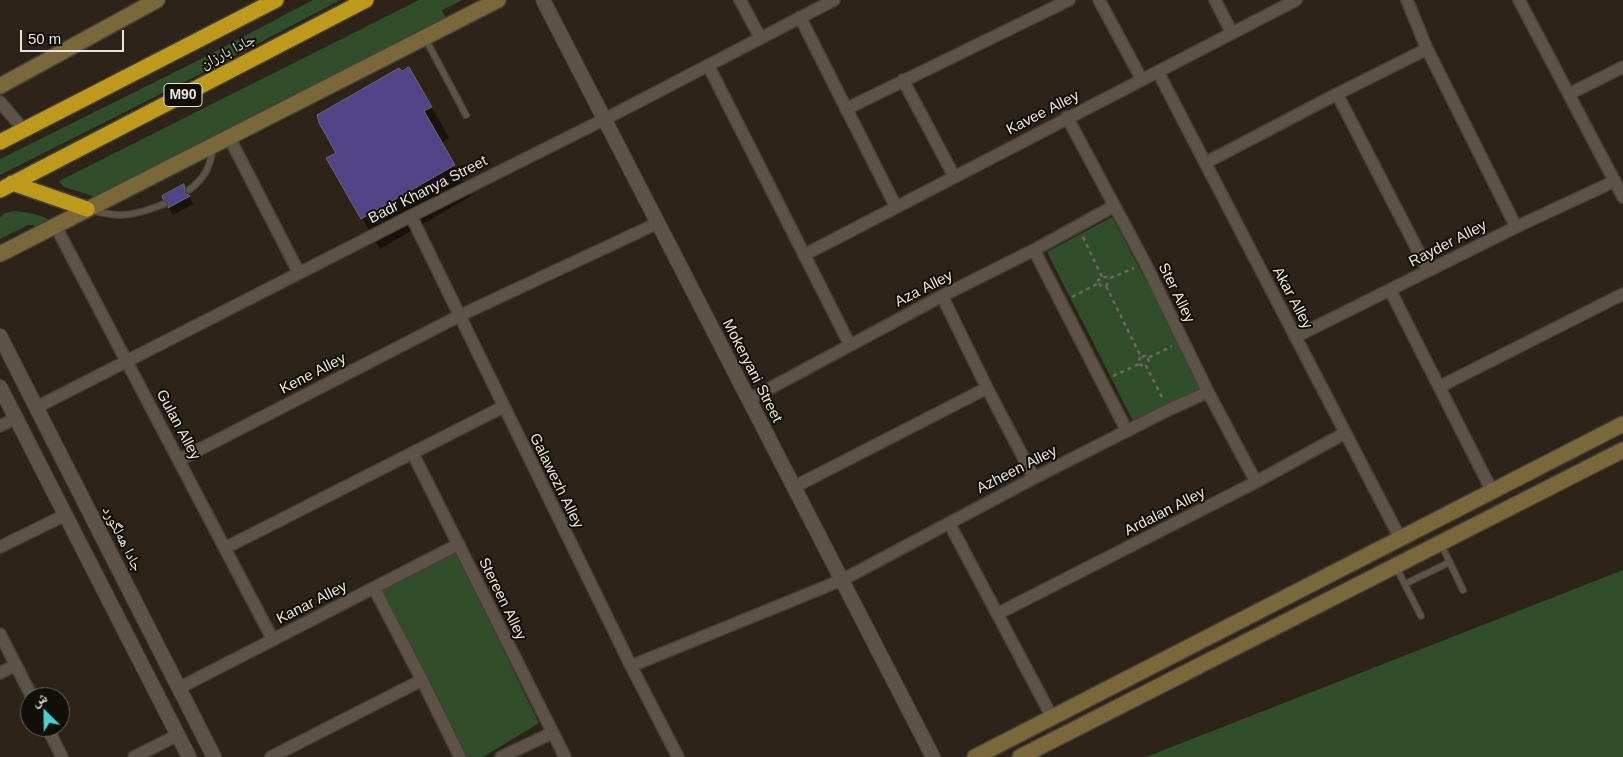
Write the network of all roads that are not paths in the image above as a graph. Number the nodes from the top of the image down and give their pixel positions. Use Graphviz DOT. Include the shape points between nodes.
graph roads {
  1 [pos="157,0"];
  2 [pos="276,0"];
  3 [pos="366,0"];
  4 [pos="498,0"];
  5 [pos="543,0"];
  6 [pos="740,0"];
  7 [pos="834,0"];
  8 [pos="1069,0"];
  9 [pos="1099,0"];
  10 [pos="1215,0"];
  11 [pos="1296,0"];
  12 [pos="1407,0"];
  13 [pos="1520,0"];
  14 [pos="800,17"];
  15 [pos="1232,33"];
  16 [pos="424,37"];
  17 [pos="760,37"];
  18 [pos="1427,50"];
  19 [pos="708,65"];
  20 [pos="1623,67"];
  21 [pos="1158,72"];
  22 [pos="903,80"];
  23 [pos="1142,80"];
  24 [pos="0,86"];
  25 [pos="1337,94"];
  26 [pos="1569,94"];
  27 [pos="0,102"];
  28 [pos="846,109"];
  29 [pos="466,115"];
  30 [pos="1068,117"];
  31 [pos="605,119"];
  32 [pos="24,130"];
  33 [pos="229,137"];
  34 [pos="0,142"];
  35 [pos="214,145"];
  36 [pos="1205,163"];
  37 [pos="954,176"];
  38 [pos="1615,181"];
  39 [pos="6,187"];
  40 [pos="190,190"];
  41 [pos="1623,197"];
  42 [pos="164,204"];
  43 [pos="1114,206"];
  44 [pos="896,207"];
  45 [pos="87,209"];
  46 [pos="411,216"];
  47 [pos="658,223"];
  48 [pos="55,225"];
  49 [pos="1516,227"];
  50 [pos="1034,250"];
  51 [pos="0,254"];
  52 [pos="804,255"];
  53 [pos="1428,270"];
  54 [pos="299,273"];
  55 [pos="1390,290"];
  56 [pos="1623,294"];
  57 [pos="942,296"];
  58 [pos="461,315"];
  59 [pos="0,336"];
  60 [pos="1295,336"];
  61 [pos="850,345"];
  62 [pos="127,361"];
  63 [pos="0,387"];
  64 [pos="1440,387"];
  65 [pos="987,388"];
  66 [pos="1208,392"];
  67 [pos="748,400"];
  68 [pos="37,407"];
  69 [pos="503,407"];
  70 [pos="16,418"];
  71 [pos="1623,424"];
  72 [pos="0,426"];
  73 [pos="1127,431"];
  74 [pos="1345,434"];
  75 [pos="1589,441"];
  76 [pos="1623,450"];
  77 [pos="413,454"];
  78 [pos="178,460"];
  79 [pos="1600,462"];
  80 [pos="1034,478"];
  81 [pos="1256,482"];
  82 [pos="794,488"];
  83 [pos="1492,491"];
  84 [pos="65,515"];
  85 [pos="949,523"];
  86 [pos="1400,538"];
  87 [pos="1440,543"];
  88 [pos="459,544"];
  89 [pos="0,547"];
  90 [pos="225,548"];
  91 [pos="1450,562"];
  92 [pos="1395,566"];
  93 [pos="842,580"];
  94 [pos="1405,584"];
  95 [pos="374,588"];
  96 [pos="1463,590"];
  97 [pos="997,614"];
  98 [pos="1421,616"];
  99 [pos="0,634"];
  100 [pos="273,640"];
  101 [pos="16,665"];
  102 [pos="631,666"];
  103 [pos="0,673"];
  104 [pos="422,680"];
  105 [pos="27,687"];
  106 [pos="179,688"];
  107 [pos="1052,716"];
  108 [pos="552,733"];
  109 [pos="178,735"];
  110 [pos="52,737"];
  111 [pos="62,757"];
  112 [pos="134,757"];
  113 [pos="189,757"];
  114 [pos="214,757"];
  115 [pos="271,757"];
  116 [pos="460,757"];
  117 [pos="501,757"];
  118 [pos="565,757"];
  119 [pos="678,757"];
  120 [pos="932,757"];
  121 [pos="975,757"];
  122 [pos="1020,757"];
  1 -- 24 [label="main road"];
  2 -- 32 [label="highway, جادا بارزان"];
  3 -- 39 [label="highway, جادا بارزان / M90"];
  4 -- 16 [label="main road"];
  5 -- 31 [label="street, Mokeryani Street"];
  6 -- 17 [label="street"];
  7 -- 14 [label="street, Badr Khanya Street"];
  8 -- 22 [label="street"];
  9 -- 23 [label="street"];
  10 -- 15 [label="street"];
  11 -- 15 [label="street, Kavee Alley"];
  12 -- 18 [label="street"];
  13 -- 26 [label="street"];
  14 -- 17 [label="street, Badr Khanya Street"];
  14 -- 28 [label="street"];
  15 -- 21 [label="street, Kavee Alley"];
  16 -- 29 [label="lane"];
  16 -- 33 [label="main road"];
  17 -- 19 [label="street, Badr Khanya Street"];
  18 -- 25 [label="street"];
  18 -- 49 [label="street"];
  19 -- 31 [label="street, Badr Khanya Street"];
  19 -- 52 [label="street"];
  20 -- 26 [label="street"];
  21 -- 23 [label="street, Kavee Alley"];
  21 -- 36 [label="street, Akar Alley"];
  22 -- 28 [label="street"];
  22 -- 37 [label="street"];
  23 -- 30 [label="street, Kavee Alley"];
  25 -- 36 [label="street"];
  25 -- 53 [label="street"];
  26 -- 38 [label="street"];
  27 -- 32 [label="street"];
  28 -- 44 [label="street"];
  30 -- 37 [label="street, Kavee Alley"];
  30 -- 43 [label="street, Ster Alley"];
  31 -- 46 [label="street, Badr Khanya Street"];
  31 -- 47 [label="street, Mokeryani Street"];
  32 -- 34 [label="highway, جادا بارزان"];
  33 -- 35 [label="main road"];
  33 -- 54 [label="street"];
  35 -- 40 [label="lane" via="206,172"];
  35 -- 45 [label="main road"];
  36 -- 60 [label="street, Akar Alley"];
  37 -- 44 [label="street, Kavee Alley"];
  38 -- 41 [label="street"];
  38 -- 49 [label="street, Rayder Alley"];
  39 -- 45 [label="highway"];
  42 -- 45 [label="lane" via="125,216"];
  43 -- 50 [label="street, Aza Alley"];
  43 -- 66 [label="street, Ster Alley"];
  44 -- 52 [label="street, Kavee Alley"];
  45 -- 48 [label="main road"];
  46 -- 54 [label="street, Badr Khanya Street"];
  46 -- 58 [label="street, Galawezh Alley"];
  47 -- 58 [label="street, Kene Alley"];
  47 -- 67 [label="street, Mokeryani Street"];
  48 -- 51 [label="main road"];
  48 -- 62 [label="street, Gulan Alley"];
  49 -- 53 [label="street, Rayder Alley"];
  50 -- 57 [label="street, Aza Alley"];
  50 -- 73 [label="street"];
  52 -- 61 [label="street"];
  53 -- 55 [label="street, Rayder Alley"];
  54 -- 62 [label="street, Badr Khanya Street"];
  55 -- 60 [label="street, Rayder Alley"];
  55 -- 64 [label="street"];
  56 -- 64 [label="street"];
  57 -- 61 [label="street, Aza Alley"];
  57 -- 65 [label="street"];
  58 -- 69 [label="street, Galawezh Alley"];
  58 -- 78 [label="street, Kene Alley"];
  59 -- 68 [label="street, جادا هەلگورد"];
  60 -- 74 [label="street, Akar Alley"];
  61 -- 67 [label="street, Aza Alley"];
  62 -- 68 [label="street, Badr Khanya Street"];
  62 -- 78 [label="street, Gulan Alley"];
  63 -- 70 [label="street"];
  64 -- 83 [label="street"];
  65 -- 80 [label="street"];
  65 -- 82 [label="street"];
  66 -- 73 [label="street, Azheen Alley"];
  66 -- 81 [label="street, Ster Alley"];
  67 -- 82 [label="street, Mokeryani Street"];
  68 -- 70 [label="street"];
  68 -- 106 [label="street, جادا هەلگورد"];
  69 -- 77 [label="street"];
  69 -- 102 [label="street, Galawezh Alley"];
  70 -- 72 [label="street"];
  70 -- 84 [label="street"];
  71 -- 75 [label="main road"];
  73 -- 80 [label="street, Azheen Alley"];
  74 -- 81 [label="street, Ardalan Alley"];
  74 -- 86 [label="street, Akar Alley"];
  75 -- 79 [label="main road"];
  75 -- 83 [label="main road"];
  76 -- 79 [label="main road"];
  77 -- 88 [label="street, Stereen Alley"];
  77 -- 90 [label="street"];
  78 -- 90 [label="street, Gulan Alley"];
  79 -- 87 [label="main road"];
  80 -- 85 [label="street, Azheen Alley"];
  81 -- 97 [label="street, Ardalan Alley"];
  82 -- 93 [label="street, Mokeryani Street"];
  83 -- 86 [label="main road"];
  84 -- 89 [label="street"];
  84 -- 109 [label="street"];
  85 -- 93 [label="street, Azheen Alley"];
  85 -- 97 [label="street"];
  86 -- 107 [label="main road"];
  87 -- 91 [label="lane"];
  87 -- 92 [label="main road"];
  88 -- 95 [label="street, Kanar Alley"];
  88 -- 108 [label="street, Stereen Alley"];
  90 -- 100 [label="street, Gulan Alley"];
  91 -- 94 [label="lane"];
  91 -- 96 [label="lane"];
  92 -- 94 [label="lane"];
  92 -- 122 [label="main road"];
  93 -- 102 [label="street, Azheen Alley"];
  93 -- 120 [label="street, Mokeryani Street"];
  94 -- 98 [label="lane"];
  95 -- 100 [label="street, Kanar Alley"];
  95 -- 104 [label="street"];
  97 -- 107 [label="street"];
  99 -- 101 [label="street"];
  100 -- 106 [label="street, Kanar Alley"];
  101 -- 103 [label="street"];
  101 -- 105 [label="street"];
  102 -- 119 [label="street, Galawezh Alley"];
  104 -- 115 [label="street"];
  104 -- 116 [label="street"];
  106 -- 114 [label="street, جادا هەلگورد"];
  107 -- 121 [label="main road"];
  108 -- 117 [label="street"];
  108 -- 118 [label="street, Stereen Alley"];
  109 -- 112 [label="street"];
  109 -- 113 [label="street"];
  110 -- 111 [label="street"];
}
